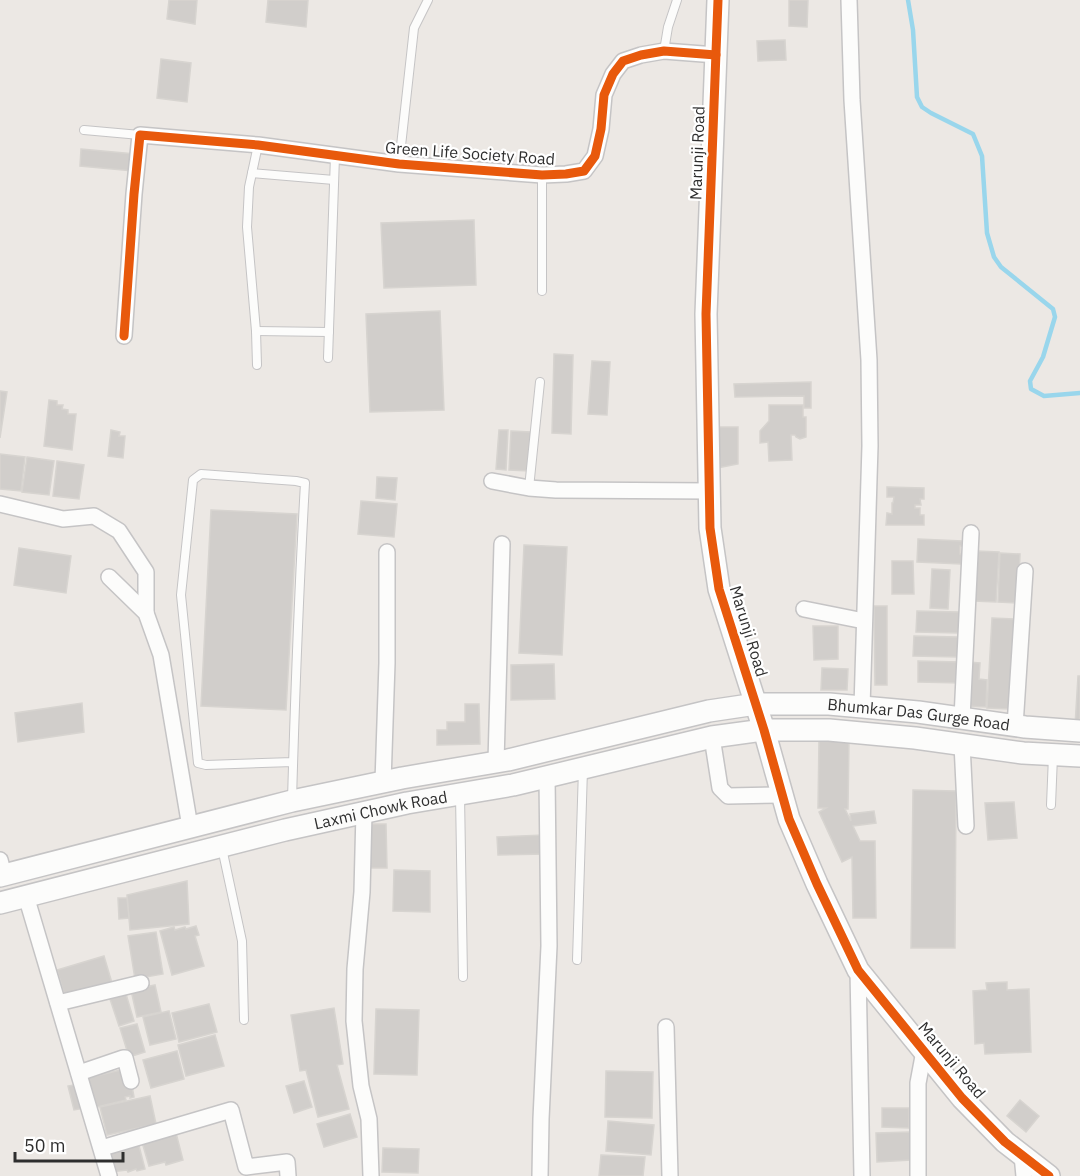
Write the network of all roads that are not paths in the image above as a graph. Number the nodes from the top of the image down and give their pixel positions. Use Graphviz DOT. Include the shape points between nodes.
graph roads {
  1 [pos="428,0"];
  2 [pos="677,0"];
  3 [pos="718,0"];
  4 [pos="849,0"];
  5 [pos="664,51"];
  6 [pos="716,55"];
  7 [pos="84,130"];
  8 [pos="140,135"];
  9 [pos="258,146"];
  10 [pos="335,156"];
  11 [pos="399,164"];
  12 [pos="252,173"];
  13 [pos="542,175"];
  14 [pos="334,180"];
  15 [pos="542,291"];
  16 [pos="256,331"];
  17 [pos="329,332"];
  18 [pos="124,336"];
  19 [pos="328,358"];
  20 [pos="257,365"];
  21 [pos="540,382"];
  22 [pos="492,481"];
  23 [pos="529,488"];
  24 [pos="710,491"];
  25 [pos="0,504"];
  26 [pos="971,533"];
  27 [pos="502,544"];
  28 [pos="387,552"];
  29 [pos="1024,571"];
  30 [pos="109,577"];
  31 [pos="804,609"];
  32 [pos="146,613"];
  33 [pos="864,621"];
  34 [pos="756,704"];
  35 [pos="862,707"];
  36 [pos="962,718"];
  37 [pos="1015,726"];
  38 [pos="764,730"];
  39 [pos="1080,731"];
  40 [pos="712,736"];
  41 [pos="962,744"];
  42 [pos="1013,751"];
  43 [pos="1053,755"];
  44 [pos="1080,756"];
  45 [pos="293,762"];
  46 [pos="495,762"];
  47 [pos="583,768"];
  48 [pos="547,777"];
  49 [pos="383,782"];
  50 [pos="352,788"];
  51 [pos="460,794"];
  52 [pos="782,795"];
  53 [pos="292,801"];
  54 [pos="1051,805"];
  55 [pos="359,813"];
  56 [pos="966,826"];
  57 [pos="190,827"];
  58 [pos="222,846"];
  59 [pos="6,871"];
  60 [pos="26,896"];
  61 [pos="0,903"];
  62 [pos="577,960"];
  63 [pos="858,970"];
  64 [pos="463,977"];
  65 [pos="141,983"];
  66 [pos="58,1003"];
  67 [pos="244,1020"];
  68 [pos="666,1026"];
  69 [pos="924,1051"];
  70 [pos="79,1073"];
  71 [pos="131,1081"];
  72 [pos="102,1148"];
  73 [pos="1023,1166"];
  74 [pos="109,1176"];
  75 [pos="288,1176"];
  76 [pos="371,1176"];
  77 [pos="540,1176"];
  78 [pos="669,1176"];
  79 [pos="862,1176"];
  80 [pos="918,1176"];
  81 [pos="1049,1176"];
  1 -- 11 [label="lane" via="414,28"];
  2 -- 5 [label="lane"];
  3 -- 6 [label="main road, Marunji Road"];
  4 -- 33 [label="street" via="869,360"];
  5 -- 6 [label="street, Green Life Society Road"];
  5 -- 13 [label="street, Green Life Society Road" via="623,61 613,74 604,95 595,156 584,171"];
  6 -- 24 [label="main road, Marunji Road" via="706,314"];
  7 -- 8 [label="lane"];
  8 -- 9 [label="street, Green Life Society Road"];
  8 -- 18 [label="street"];
  9 -- 10 [label="street, Green Life Society Road"];
  9 -- 12 [label="lane"];
  10 -- 11 [label="street, Green Life Society Road"];
  10 -- 14 [label="lane"];
  11 -- 13 [label="street, Green Life Society Road"];
  12 -- 14 [label="lane"];
  12 -- 16 [label="lane" via="247,227"];
  13 -- 15 [label="lane"];
  14 -- 17 [label="lane"];
  16 -- 17 [label="lane"];
  16 -- 20 [label="lane"];
  17 -- 19 [label="lane"];
  21 -- 23 [label="lane"];
  22 -- 23 [label="street"];
  23 -- 24 [label="street"];
  24 -- 34 [label="main road, Marunji Road" via="710,528 719,590"];
  25 -- 32 [label="street" via="63,519 94,516 118,531 146,572"];
  26 -- 36 [label="street"];
  27 -- 46 [label="street"];
  28 -- 49 [label="street"];
  29 -- 37 [label="street"];
  30 -- 32 [label="street"];
  31 -- 33 [label="street"];
  32 -- 57 [label="street" via="161,655"];
  33 -- 35 [label="street"];
  34 -- 35 [label="main road, Bhumkar Das Gurge Road"];
  34 -- 38 [label="main road, Marunji Road"];
  34 -- 46 [label="main road, Laxmi Chowk Road" via="709,711"];
  35 -- 36 [label="main road, Bhumkar Das Gurge Road"];
  36 -- 37 [label="main road, Bhumkar Das Gurge Road"];
  37 -- 39 [label="main road, Bhumkar Das Gurge Road"];
  37 -- 42 [label="main road"];
  38 -- 40 [label="main road, Laxmi Chowk Road"];
  38 -- 41 [label="main road, Bhumkar Das Gurge Road" via="829,730"];
  38 -- 52 [label="main road, Marunji Road"];
  40 -- 47 [label="main road, Laxmi Chowk Road"];
  40 -- 52 [label="street" via="720,788 728,796"];
  41 -- 42 [label="main road, Bhumkar Das Gurge Road"];
  41 -- 56 [label="street"];
  42 -- 43 [label="main road, Bhumkar Das Gurge Road"];
  43 -- 44 [label="main road, Bhumkar Das Gurge Road"];
  43 -- 54 [label="lane"];
  45 -- 45 [label="lane" via="305,483 201,474 193,480 182,595 198,763"];
  45 -- 53 [label="lane"];
  46 -- 49 [label="main road, Laxmi Chowk Road"];
  47 -- 48 [label="main road, Laxmi Chowk Road"];
  47 -- 62 [label="lane"];
  48 -- 51 [label="main road, Laxmi Chowk Road"];
  48 -- 77 [label="street" via="549,946"];
  49 -- 50 [label="main road, Laxmi Chowk Road"];
  50 -- 53 [label="main road, Laxmi Chowk Road"];
  50 -- 55 [label="main road"];
  51 -- 55 [label="main road, Laxmi Chowk Road"];
  51 -- 64 [label="lane"];
  52 -- 63 [label="main road, Marunji Road" via="807,862"];
  53 -- 57 [label="main road, Laxmi Chowk Road"];
  55 -- 58 [label="main road, Laxmi Chowk Road"];
  55 -- 76 [label="street" via="362,892 354,1021 369,1119"];
  57 -- 59 [label="main road, Laxmi Chowk Road"];
  58 -- 60 [label="main road, Laxmi Chowk Road"];
  58 -- 67 [label="lane" via="242,941"];
  59 -- 60 [label="main road"];
  60 -- 61 [label="main road, Laxmi Chowk Road"];
  60 -- 66 [label="street"];
  63 -- 69 [label="main road, Marunji Road"];
  63 -- 79 [label="street"];
  65 -- 66 [label="street"];
  66 -- 70 [label="street"];
  68 -- 78 [label="street"];
  69 -- 73 [label="main road, Marunji Road"];
  69 -- 80 [label="street" via="918,1083"];
  70 -- 71 [label="street" via="125,1058"];
  70 -- 72 [label="street"];
  72 -- 74 [label="street"];
  72 -- 75 [label="street" via="231,1110 246,1167 286,1162"];
  73 -- 81 [label="main road, Marunji Road"];
}
